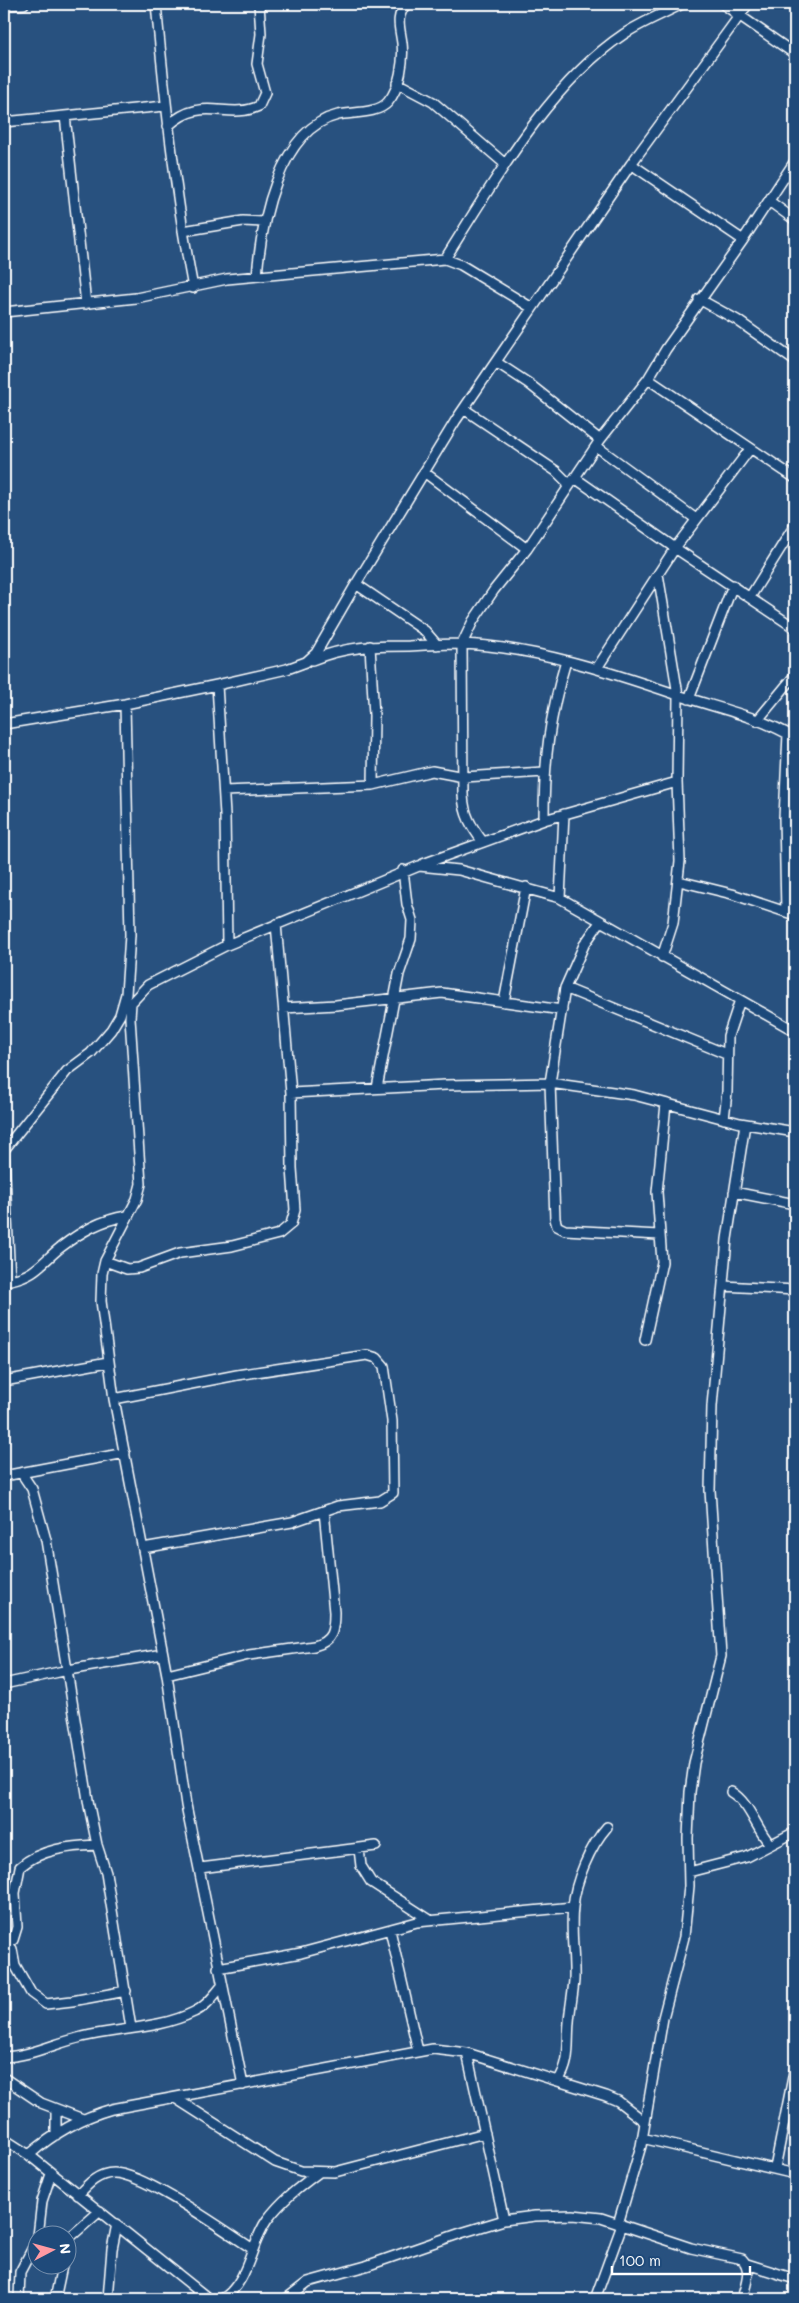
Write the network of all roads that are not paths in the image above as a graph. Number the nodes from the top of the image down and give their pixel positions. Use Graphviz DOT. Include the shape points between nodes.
graph roads {
  1 [pos="24,4"];
  2 [pos="156,4"];
  3 [pos="259,4"];
  4 [pos="406,4"];
  5 [pos="682,4"];
  6 [pos="723,4"];
  7 [pos="748,4"];
  8 [pos="4,6"];
  9 [pos="740,16"];
  10 [pos="795,54"];
  11 [pos="397,83"];
  12 [pos="165,106"];
  13 [pos="64,116"];
  14 [pos="4,122"];
  15 [pos="168,126"];
  16 [pos="795,160"];
  17 [pos="505,164"];
  18 [pos="632,164"];
  19 [pos="769,201"];
  20 [pos="795,220"];
  21 [pos="263,222"];
  22 [pos="183,231"];
  23 [pos="743,240"];
  24 [pos="445,259"];
  25 [pos="256,276"];
  26 [pos="194,288"];
  27 [pos="700,299"];
  28 [pos="86,304"];
  29 [pos="532,308"];
  30 [pos="4,312"];
  31 [pos="795,360"];
  32 [pos="496,362"];
  33 [pos="648,379"];
  34 [pos="464,409"];
  35 [pos="598,443"];
  36 [pos="750,449"];
  37 [pos="424,472"];
  38 [pos="795,478"];
  39 [pos="572,481"];
  40 [pos="696,519"];
  41 [pos="795,525"];
  42 [pos="527,548"];
  43 [pos="674,548"];
  44 [pos="658,574"];
  45 [pos="356,584"];
  46 [pos="733,585"];
  47 [pos="750,597"];
  48 [pos="795,628"];
  49 [pos="462,644"];
  50 [pos="437,645"];
  51 [pos="370,646"];
  52 [pos="566,660"];
  53 [pos="306,662"];
  54 [pos="597,668"];
  55 [pos="795,675"];
  56 [pos="217,685"];
  57 [pos="678,695"];
  58 [pos="690,699"];
  59 [pos="125,704"];
  60 [pos="757,721"];
  61 [pos="4,724"];
  62 [pos="792,736"];
  63 [pos="544,772"];
  64 [pos="464,777"];
  65 [pos="677,782"];
  66 [pos="373,785"];
  67 [pos="224,791"];
  68 [pos="564,814"];
  69 [pos="544,820"];
  70 [pos="483,842"];
  71 [pos="419,866"];
  72 [pos="403,870"];
  73 [pos="679,881"];
  74 [pos="526,887"];
  75 [pos="560,898"];
  76 [pos="786,911"];
  77 [pos="795,915"];
  78 [pos="600,922"];
  79 [pos="276,924"];
  80 [pos="227,945"];
  81 [pos="662,957"];
  82 [pos="565,988"];
  83 [pos="394,998"];
  84 [pos="740,1000"];
  85 [pos="504,1002"];
  86 [pos="284,1008"];
  87 [pos="562,1010"];
  88 [pos="795,1031"];
  89 [pos="726,1054"];
  90 [pos="550,1083"];
  91 [pos="377,1088"];
  92 [pos="291,1093"];
  93 [pos="666,1104"];
  94 [pos="724,1119"];
  95 [pos="745,1124"];
  96 [pos="795,1132"];
  97 [pos="4,1140"];
  98 [pos="4,1149"];
  99 [pos="4,1155"];
  100 [pos="734,1192"];
  101 [pos="795,1204"];
  102 [pos="127,1216"];
  103 [pos="659,1235"];
  104 [pos="105,1261"];
  105 [pos="7,1280"];
  106 [pos="723,1286"];
  107 [pos="795,1290"];
  108 [pos="645,1340"];
  109 [pos="108,1362"];
  110 [pos="4,1381"];
  111 [pos="114,1399"];
  112 [pos="125,1453"];
  113 [pos="22,1474"];
  114 [pos="4,1476"];
  115 [pos="324,1511"];
  116 [pos="143,1548"];
  117 [pos="163,1654"];
  118 [pos="68,1670"];
  119 [pos="167,1675"];
  120 [pos="4,1684"];
  121 [pos="731,1792"];
  122 [pos="607,1827"];
  123 [pos="795,1832"];
  124 [pos="770,1844"];
  125 [pos="97,1845"];
  126 [pos="376,1846"];
  127 [pos="359,1848"];
  128 [pos="200,1868"];
  129 [pos="689,1872"];
  130 [pos="573,1907"];
  131 [pos="430,1920"];
  132 [pos="390,1930"];
  133 [pos="6,1944"];
  134 [pos="218,1968"];
  135 [pos="222,1986"];
  136 [pos="126,1991"];
  137 [pos="131,2028"];
  138 [pos="418,2051"];
  139 [pos="467,2053"];
  140 [pos="4,2057"];
  141 [pos="795,2067"];
  142 [pos="4,2078"];
  143 [pos="558,2081"];
  144 [pos="244,2085"];
  145 [pos="175,2098"];
  146 [pos="56,2109"];
  147 [pos="83,2119"];
  148 [pos="645,2122"];
  149 [pos="485,2133"];
  150 [pos="56,2135"];
  151 [pos="642,2138"];
  152 [pos="4,2139"];
  153 [pos="29,2156"];
  154 [pos="775,2168"];
  155 [pos="318,2172"];
  156 [pos="51,2174"];
  157 [pos="795,2174"];
  158 [pos="78,2194"];
  159 [pos="100,2211"];
  160 [pos="504,2220"];
  161 [pos="117,2224"];
  162 [pos="620,2225"];
  163 [pos="39,2226"];
  164 [pos="78,2230"];
  165 [pos="253,2248"];
  166 [pos="28,2256"];
  167 [pos="747,2264"];
  168 [pos="60,2276"];
  169 [pos="795,2279"];
  170 [pos="207,2298"];
  171 [pos="19,2299"];
  172 [pos="55,2299"];
  173 [pos="108,2299"];
  174 [pos="222,2299"];
  175 [pos="286,2299"];
  176 [pos="595,2299"];
  177 [pos="742,2299"];
  1 -- 8 [label="street"];
  2 -- 12 [label="street"];
  3 -- 15 [label="street" via="261,34 257,64 265,93 259,106 187,111"];
  4 -- 11 [label="street" via="398,18 402,46"];
  5 -- 17 [label="street" via="625,33 586,64"];
  6 -- 9 [label="street"];
  7 -- 9 [label="street"];
  9 -- 10 [label="street"];
  9 -- 18 [label="street"];
  11 -- 17 [label="street" via="433,102"];
  11 -- 21 [label="street" via="388,103 377,109 337,115 307,130 292,150"];
  12 -- 13 [label="street"];
  12 -- 15 [label="street"];
  13 -- 14 [label="street"];
  13 -- 28 [label="street"];
  15 -- 22 [label="street"];
  16 -- 19 [label="street"];
  17 -- 24 [label="street"];
  18 -- 23 [label="street"];
  18 -- 29 [label="street"];
  19 -- 20 [label="street"];
  19 -- 23 [label="street"];
  21 -- 22 [label="street" via="243,221"];
  21 -- 25 [label="street"];
  22 -- 26 [label="street"];
  23 -- 27 [label="street"];
  24 -- 25 [label="street"];
  24 -- 29 [label="street" via="461,265"];
  25 -- 26 [label="street" via="227,279"];
  26 -- 28 [label="street"];
  27 -- 31 [label="street" via="738,320"];
  27 -- 33 [label="street"];
  28 -- 30 [label="street"];
  29 -- 32 [label="street"];
  32 -- 34 [label="street"];
  32 -- 35 [label="street" via="528,383"];
  33 -- 35 [label="street"];
  33 -- 36 [label="street"];
  34 -- 37 [label="street"];
  34 -- 39 [label="street"];
  35 -- 39 [label="street"];
  35 -- 40 [label="street"];
  36 -- 38 [label="street"];
  36 -- 40 [label="street"];
  37 -- 42 [label="street"];
  37 -- 45 [label="street"];
  39 -- 42 [label="street"];
  39 -- 43 [label="street"];
  40 -- 43 [label="street"];
  41 -- 47 [label="street"];
  42 -- 49 [label="street" via="472,622"];
  43 -- 44 [label="street"];
  43 -- 46 [label="street"];
  44 -- 54 [label="street"];
  44 -- 57 [label="street"];
  45 -- 50 [label="street" via="425,631"];
  45 -- 53 [label="street" via="316,653"];
  46 -- 47 [label="street"];
  46 -- 58 [label="street"];
  47 -- 48 [label="street"];
  49 -- 50 [label="street"];
  49 -- 52 [label="street"];
  49 -- 64 [label="street"];
  50 -- 51 [label="street"];
  51 -- 53 [label="street" via="333,651"];
  51 -- 66 [label="street"];
  52 -- 54 [label="street"];
  52 -- 63 [label="street" via="548,730"];
  53 -- 56 [label="street"];
  54 -- 57 [label="street"];
  55 -- 60 [label="street"];
  56 -- 59 [label="street"];
  56 -- 67 [label="street"];
  57 -- 58 [label="street"];
  57 -- 65 [label="street"];
  58 -- 60 [label="street"];
  59 -- 61 [label="street"];
  59 -- 98 [label="street" via="130,935 126,994 120,1015 111,1030 91,1053 67,1071"];
  60 -- 62 [label="street"];
  62 -- 76 [label="street" via="784,818"];
  63 -- 64 [label="street"];
  63 -- 69 [label="street"];
  64 -- 66 [label="street" via="432,771"];
  64 -- 70 [label="street" via="464,808 470,824"];
  65 -- 68 [label="street"];
  65 -- 73 [label="street"];
  66 -- 67 [label="street"];
  67 -- 80 [label="street"];
  68 -- 69 [label="street"];
  68 -- 75 [label="street"];
  69 -- 70 [label="street"];
  70 -- 71 [label="street"];
  71 -- 72 [label="street"];
  71 -- 74 [label="street" via="459,870"];
  72 -- 79 [label="street"];
  72 -- 83 [label="street" via="412,920 411,939"];
  73 -- 76 [label="street"];
  73 -- 81 [label="street" via="673,923"];
  74 -- 75 [label="street"];
  74 -- 85 [label="street"];
  75 -- 78 [label="street"];
  76 -- 77 [label="street"];
  78 -- 81 [label="street"];
  78 -- 82 [label="street" via="584,945"];
  79 -- 80 [label="street"];
  79 -- 86 [label="street"];
  80 -- 102 [label="street" via="148,985 131,1004 141,1184"];
  81 -- 84 [label="street"];
  82 -- 87 [label="street"];
  82 -- 89 [label="street"];
  83 -- 85 [label="street" via="442,993"];
  83 -- 86 [label="street"];
  83 -- 91 [label="street"];
  84 -- 88 [label="street"];
  84 -- 89 [label="street" via="728,1036"];
  85 -- 87 [label="street"];
  86 -- 92 [label="street"];
  87 -- 90 [label="street"];
  89 -- 94 [label="street"];
  90 -- 91 [label="street"];
  90 -- 93 [label="street" via="634,1095"];
  90 -- 103 [label="street" via="557,1226 565,1230"];
  91 -- 92 [label="street"];
  92 -- 104 [label="street" via="296,1210 291,1224 279,1234 232,1246 180,1253 139,1268 127,1270"];
  93 -- 94 [label="street"];
  93 -- 103 [label="street" via="657,1192"];
  94 -- 95 [label="street"];
  95 -- 96 [label="street"];
  95 -- 100 [label="street"];
  97 -- 98 [label="street"];
  99 -- 105 [label="street"];
  100 -- 101 [label="street"];
  100 -- 106 [label="street"];
  102 -- 104 [label="street"];
  102 -- 105 [label="street" via="96,1224 61,1247 31,1274"];
  103 -- 108 [label="street" via="662,1262"];
  104 -- 109 [label="street" via="101,1301"];
  106 -- 107 [label="street"];
  106 -- 129 [label="street" via="712,1406 710,1490 721,1656 694,1763 688,1823"];
  109 -- 110 [label="street"];
  109 -- 111 [label="street"];
  111 -- 112 [label="street"];
  111 -- 115 [label="street" via="245,1373 367,1355 377,1358 384,1366 390,1402 393,1493 380,1501"];
  112 -- 113 [label="street"];
  112 -- 116 [label="street"];
  113 -- 114 [label="street"];
  113 -- 118 [label="street" via="32,1489 46,1540"];
  115 -- 116 [label="street" via="292,1522"];
  115 -- 119 [label="street" via="334,1612 334,1629 330,1638 324,1644 249,1655"];
  116 -- 117 [label="street"];
  117 -- 118 [label="street"];
  117 -- 119 [label="street"];
  118 -- 120 [label="street"];
  118 -- 125 [label="street"];
  119 -- 128 [label="street" via="186,1805"];
  121 -- 124 [label="street" via="744,1804"];
  122 -- 130 [label="street" via="588,1856"];
  123 -- 124 [label="street"];
  124 -- 129 [label="street" via="747,1857"];
  125 -- 133 [label="street" via="74,1846 36,1856 20,1867 14,1893 17,1927 13,1940"];
  125 -- 136 [label="street" via="106,1873"];
  126 -- 127 [label="street"];
  127 -- 128 [label="street"];
  127 -- 131 [label="street" via="361,1866 371,1882"];
  128 -- 134 [label="street"];
  129 -- 148 [label="street" via="684,1937 663,2018"];
  130 -- 131 [label="street"];
  130 -- 143 [label="street" via="574,1982 568,2058"];
  131 -- 132 [label="street"];
  132 -- 134 [label="street" via="301,1953"];
  132 -- 138 [label="street"];
  133 -- 136 [label="street" via="12,1949 15,1965 31,1993 46,2004"];
  134 -- 135 [label="street"];
  135 -- 137 [label="street" via="204,2007 195,2012"];
  135 -- 144 [label="street"];
  136 -- 137 [label="street"];
  137 -- 140 [label="street" via="80,2037 40,2051"];
  138 -- 139 [label="street" via="444,2049"];
  138 -- 144 [label="street"];
  139 -- 143 [label="street"];
  139 -- 149 [label="street"];
  141 -- 154 [label="street"];
  142 -- 146 [label="street" via="34,2099"];
  143 -- 148 [label="street" via="618,2101"];
  144 -- 145 [label="street"];
  145 -- 147 [label="street" via="112,2109"];
  145 -- 155 [label="street" via="275,2162 294,2170"];
  146 -- 147 [label="street"];
  146 -- 150 [label="street"];
  147 -- 150 [label="street"];
  148 -- 151 [label="street"];
  149 -- 155 [label="street" via="366,2165"];
  149 -- 160 [label="street"];
  150 -- 153 [label="street"];
  151 -- 154 [label="street"];
  151 -- 162 [label="street"];
  152 -- 153 [label="street"];
  153 -- 156 [label="street"];
  154 -- 157 [label="street"];
  155 -- 165 [label="street" via="266,2221"];
  156 -- 158 [label="street"];
  156 -- 163 [label="street" via="42,2201"];
  158 -- 159 [label="street"];
  158 -- 165 [label="street" via="99,2176 114,2173 128,2176 169,2195"];
  159 -- 161 [label="street"];
  159 -- 164 [label="street"];
  160 -- 162 [label="street" via="573,2215 601,2218"];
  160 -- 175 [label="street" via="308,2282"];
  161 -- 170 [label="street"];
  161 -- 173 [label="street"];
  162 -- 167 [label="street" via="692,2248 742,2259"];
  162 -- 176 [label="street"];
  165 -- 174 [label="street" via="240,2281"];
  166 -- 171 [label="street" via="20,2272"];
  167 -- 169 [label="street"];
  167 -- 177 [label="street"];
  168 -- 172 [label="street"];
}
